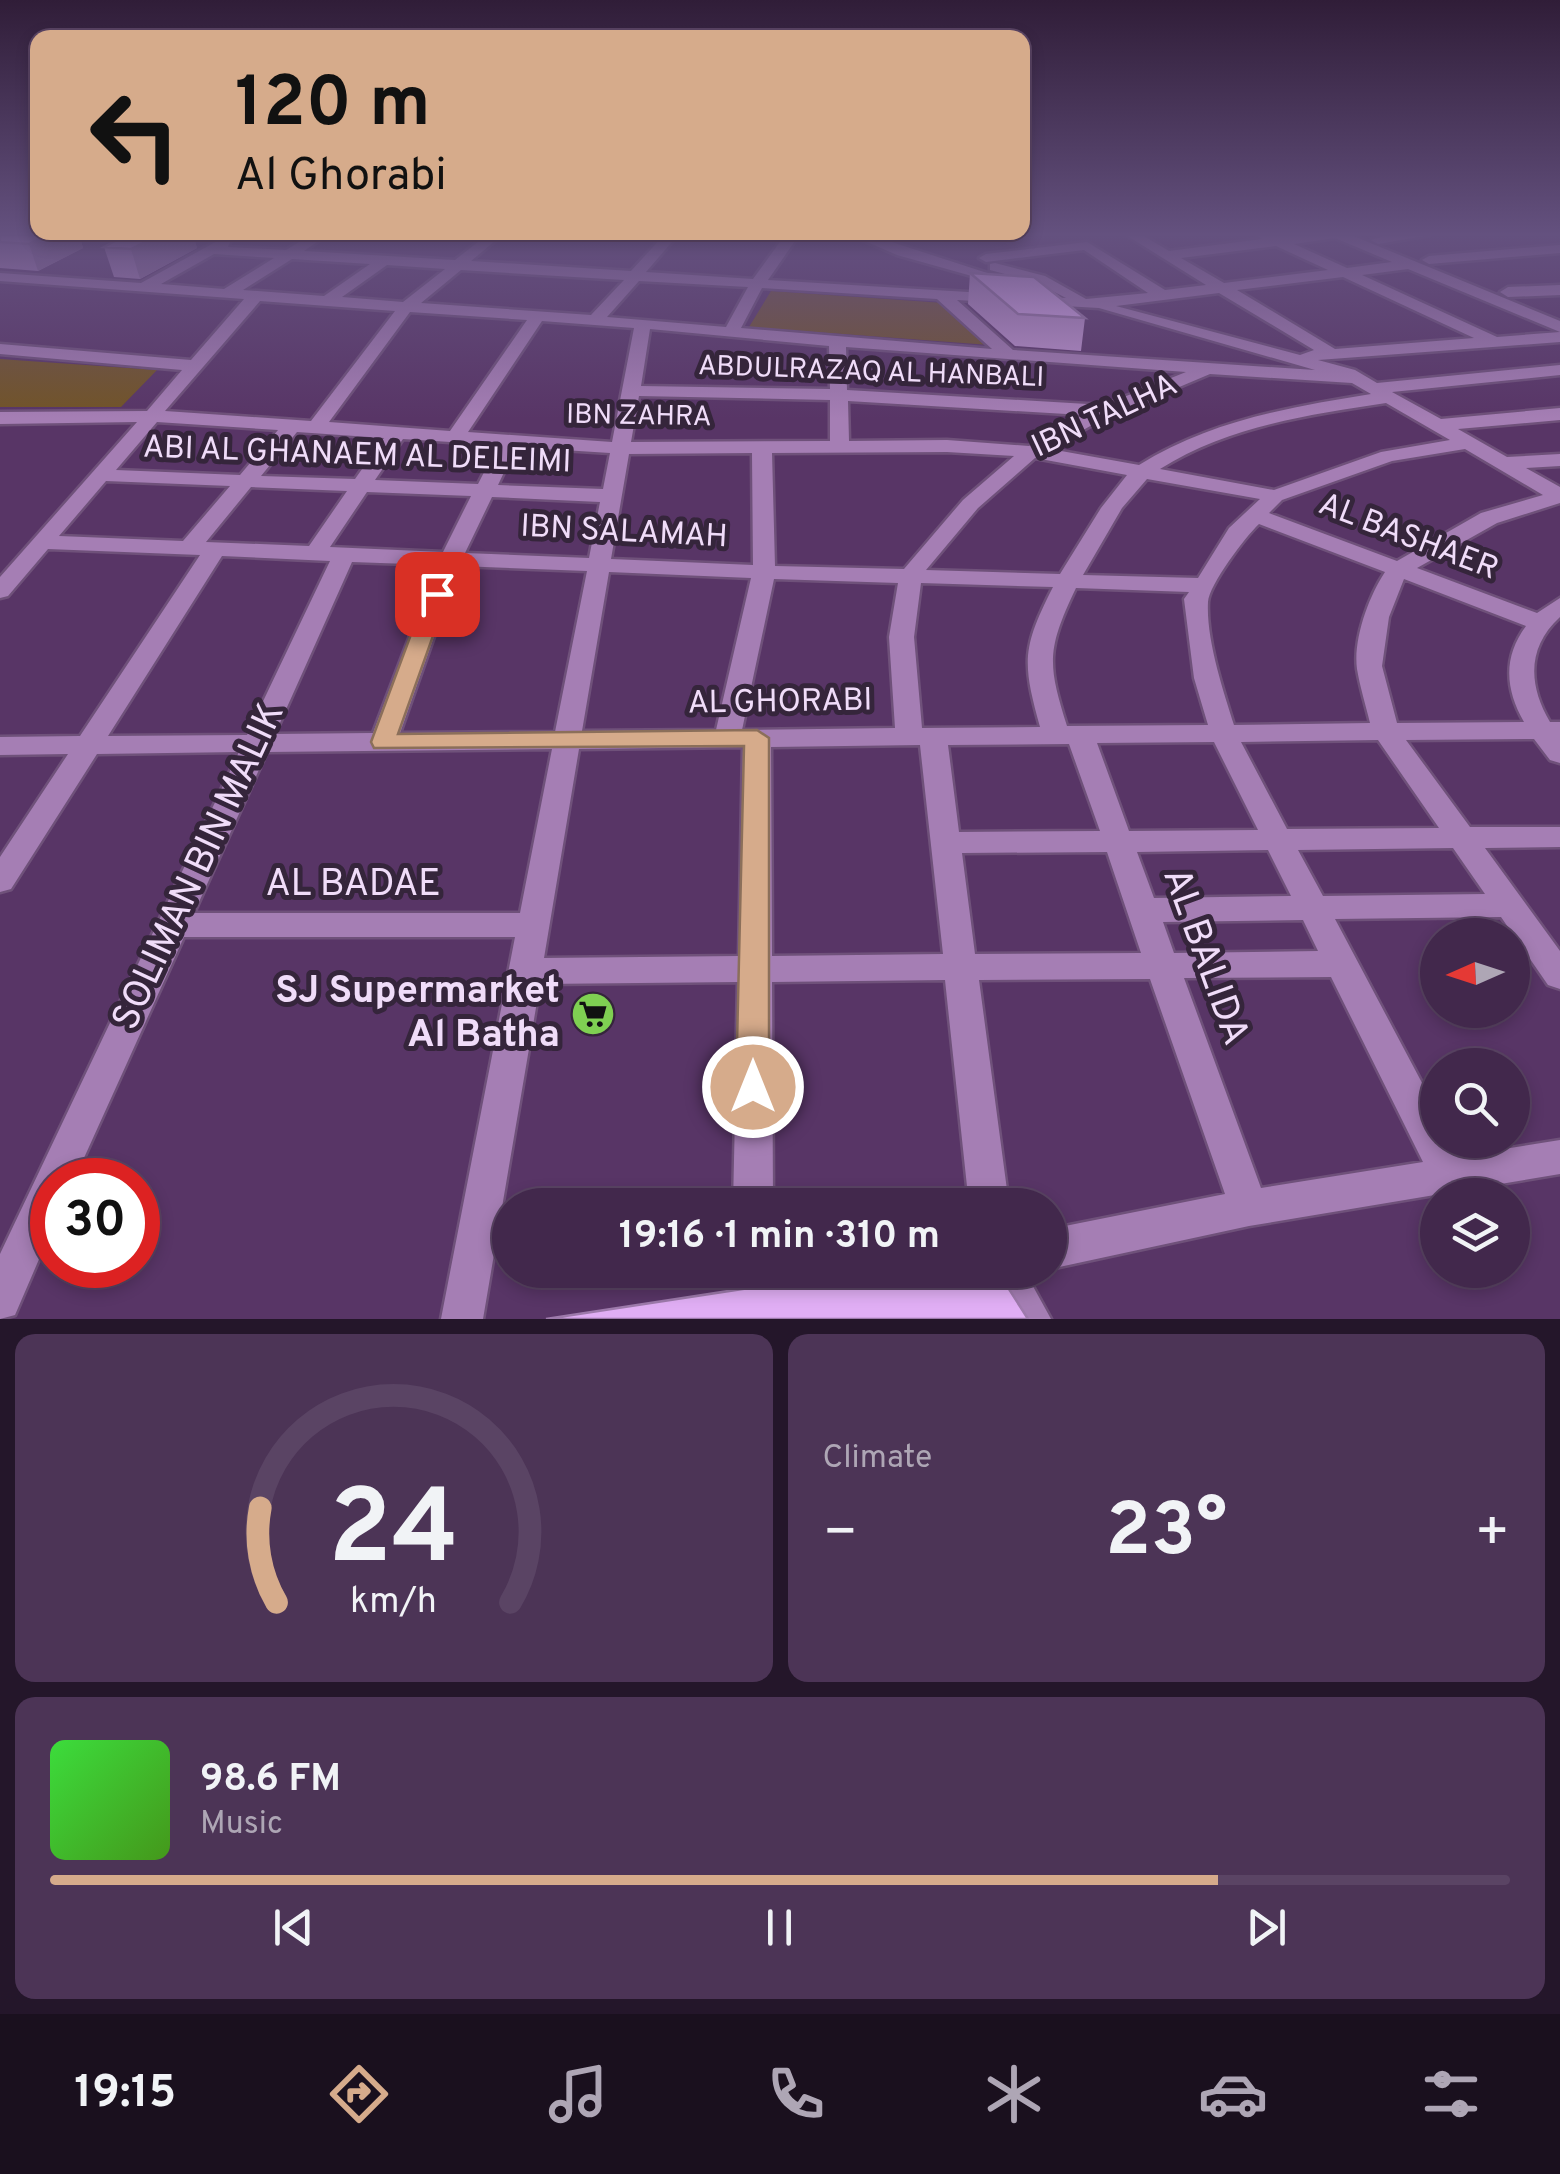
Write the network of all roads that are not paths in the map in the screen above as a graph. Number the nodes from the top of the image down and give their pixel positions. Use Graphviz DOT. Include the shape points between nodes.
graph roads {
  1 [pos="943,296"];
  2 [pos="232,297"];
  3 [pos="333,297"];
  4 [pos="419,297"];
  5 [pos="617,297"];
  6 [pos="750,297"];
  7 [pos="953,297"];
  8 [pos="1066,297"];
  9 [pos="1077,297"];
  10 [pos="1150,297"];
  11 [pos="1239,297"];
  12 [pos="1397,297"];
  13 [pos="1488,297"];
  14 [pos="1519,297"];
  15 [pos="254,298"];
  16 [pos="324,303"];
  17 [pos="1093,304"];
  18 [pos="405,308"];
  19 [pos="1560,314"];
  20 [pos="537,317"];
  21 [pos="596,321"];
  22 [pos="643,324"];
  23 [pos="1560,327"];
  24 [pos="731,332"];
  25 [pos="1560,337"];
  26 [pos="837,341"];
  27 [pos="1495,342"];
  28 [pos="0,349"];
  29 [pos="1007,354"];
  30 [pos="1332,354"];
  31 [pos="1288,358"];
  32 [pos="195,366"];
  33 [pos="1211,368"];
  34 [pos="1560,370"];
  35 [pos="1356,378"];
  36 [pos="631,391"];
  37 [pos="1382,393"];
  38 [pos="841,395"];
  39 [pos="1109,411"];
  40 [pos="1560,414"];
  41 [pos="152,416"];
  42 [pos="0,418"];
  43 [pos="1438,425"];
  44 [pos="292,426"];
  45 [pos="316,428"];
  46 [pos="398,433"];
  47 [pos="455,437"];
  48 [pos="510,440"];
  49 [pos="1468,443"];
  50 [pos="762,446"];
  51 [pos="840,446"];
  52 [pos="621,448"];
  53 [pos="1027,451"];
  54 [pos="1560,460"];
  55 [pos="1504,463"];
  56 [pos="1143,471"];
  57 [pos="100,476"];
  58 [pos="244,482"];
  59 [pos="360,488"];
  60 [pos="485,490"];
  61 [pos="612,496"];
  62 [pos="1560,496"];
  63 [pos="1265,505"];
  64 [pos="43,542"];
  65 [pos="203,548"];
  66 [pos="330,553"];
  67 [pos="450,558"];
  68 [pos="600,563"];
  69 [pos="1399,569"];
  70 [pos="764,572"];
  71 [pos="911,577"];
  72 [pos="1066,581"];
  73 [pos="1202,585"];
  74 [pos="0,591"];
  75 [pos="1560,606"];
  76 [pos="1538,622"];
  77 [pos="1550,730"];
  78 [pos="1386,732"];
  79 [pos="1068,735"];
  80 [pos="1224,735"];
  81 [pos="920,737"];
  82 [pos="742,739"];
  83 [pos="568,740"];
  84 [pos="383,742"];
  85 [pos="257,744"];
  86 [pos="88,745"];
  87 [pos="0,746"];
  88 [pos="1560,754"];
  89 [pos="1560,837"];
  90 [pos="1464,841"];
  91 [pos="1118,842"];
  92 [pos="1282,842"];
  93 [pos="948,843"];
  94 [pos="0,881"];
  95 [pos="1510,905"];
  96 [pos="1314,908"];
  97 [pos="1142,910"];
  98 [pos="173,925"];
  99 [pos="534,925"];
  100 [pos="1343,964"];
  101 [pos="1163,966"];
  102 [pos="961,968"];
  103 [pos="753,970"];
  104 [pos="526,971"];
  105 [pos="1560,976"];
  106 [pos="1560,1157"];
  107 [pos="66,1158"];
  108 [pos="1450,1176"];
  109 [pos="752,1188"];
  110 [pos="987,1188"];
  111 [pos="1248,1208"];
  112 [pos="30,1235"];
  113 [pos="1067,1245"];
  114 [pos="1012,1288"];
  115 [pos="0,1300"];
  116 [pos="462,1319"];
  117 [pos="1030,1319"];
  1 -- 29 [label="street"];
  2 -- 15 [label="street"];
  3 -- 16 [label="street"];
  4 -- 18 [label="street"];
  5 -- 21 [label="street"];
  6 -- 24 [label="street"];
  7 -- 17 [label="street"];
  8 -- 17 [label="street"];
  9 -- 17 [label="street"];
  10 -- 17 [label="street"];
  11 -- 30 [label="street"];
  12 -- 27 [label="street"];
  13 -- 23 [label="street"];
  14 -- 19 [label="street"];
  15 -- 16 [label="street"];
  15 -- 32 [label="street"];
  16 -- 18 [label="street"];
  17 -- 31 [label="street"];
  18 -- 20 [label="street"];
  18 -- 45 [label="street"];
  20 -- 21 [label="street"];
  20 -- 47 [label="street"];
  21 -- 22 [label="street"];
  22 -- 24 [label="street"];
  22 -- 36 [label="street"];
  24 -- 26 [label="street"];
  25 -- 27 [label="street"];
  26 -- 29 [label="street"];
  26 -- 38 [label="street"];
  27 -- 30 [label="street"];
  28 -- 32 [label="street"];
  29 -- 33 [label="street"];
  30 -- 31 [label="street"];
  31 -- 35 [label="street"];
  32 -- 41 [label="street"];
  33 -- 35 [label="street"];
  33 -- 39 [label="street, IBN TALHA"];
  34 -- 37 [label="street"];
  35 -- 37 [label="street"];
  36 -- 38 [label="street, ABDULRAZAQ AL HANBALI"];
  36 -- 52 [label="street"];
  37 -- 43 [label="street"];
  37 -- 56 [label="street" via="1196,442"];
  38 -- 39 [label="street, ABDULRAZAQ AL HANBALI"];
  38 -- 51 [label="street"];
  39 -- 53 [label="street, IBN TALHA"];
  40 -- 43 [label="street"];
  41 -- 42 [label="street, IBN ZAHRA"];
  41 -- 44 [label="street, IBN ZAHRA"];
  41 -- 57 [label="street"];
  43 -- 49 [label="street"];
  44 -- 45 [label="street, IBN ZAHRA"];
  44 -- 58 [label="street"];
  45 -- 46 [label="street, IBN ZAHRA"];
  46 -- 47 [label="street, IBN ZAHRA"];
  46 -- 59 [label="street, SOLIMAN BIN MALIK"];
  47 -- 48 [label="street, IBN ZAHRA"];
  48 -- 52 [label="street, IBN ZAHRA"];
  48 -- 60 [label="street"];
  49 -- 55 [label="street"];
  49 -- 63 [label="street" via="1388,456"];
  50 -- 51 [label="street, IBN ZAHRA"];
  50 -- 52 [label="street, IBN ZAHRA"];
  50 -- 70 [label="street"];
  51 -- 53 [label="street, IBN ZAHRA"];
  52 -- 61 [label="street"];
  53 -- 56 [label="street, IBN ZAHRA"];
  53 -- 71 [label="street, IBN TALHA" via="980,490"];
  54 -- 55 [label="street"];
  55 -- 62 [label="street"];
  56 -- 63 [label="street, IBN ZAHRA"];
  56 -- 72 [label="street, AL BALIDA"];
  57 -- 58 [label="street, ABI AL GHANAEM AL DELEIMI"];
  57 -- 64 [label="street"];
  58 -- 59 [label="street, ABI AL GHANAEM AL DELEIMI"];
  58 -- 65 [label="street"];
  59 -- 60 [label="street, ABI AL GHANAEM AL DELEIMI"];
  59 -- 66 [label="street, SOLIMAN BIN MALIK"];
  60 -- 61 [label="street, ABI AL GHANAEM AL DELEIMI"];
  60 -- 67 [label="street"];
  61 -- 68 [label="street"];
  62 -- 69 [label="street" via="1489,518"];
  63 -- 69 [label="street, AL BASHAER"];
  63 -- 73 [label="street"];
  64 -- 65 [label="street, IBN SALAMAH"];
  64 -- 74 [label="street"];
  65 -- 66 [label="street, IBN SALAMAH"];
  65 -- 86 [label="street"];
  66 -- 67 [label="street, IBN SALAMAH"];
  66 -- 85 [label="street, SOLIMAN BIN MALIK"];
  67 -- 68 [label="street, IBN SALAMAH"];
  67 -- 84 [label="street"];
  68 -- 70 [label="street, IBN SALAMAH"];
  68 -- 83 [label="street"];
  69 -- 76 [label="street, AL BASHAER"];
  69 -- 78 [label="street" via="1377,617 1369,666"];
  70 -- 71 [label="street, IBN SALAMAH"];
  70 -- 82 [label="street"];
  71 -- 72 [label="street, IBN SALAMAH"];
  71 -- 81 [label="street, IBN TALHA" via="901,638"];
  72 -- 73 [label="street, IBN SALAMAH"];
  72 -- 79 [label="street, AL BALIDA" via="1038,661"];
  73 -- 80 [label="street" via="1196,599 1207,678"];
  75 -- 76 [label="street"];
  76 -- 77 [label="street" via="1523,650 1518,684"];
  77 -- 78 [label="street, AL GHORABI"];
  77 -- 88 [label="street"];
  78 -- 80 [label="street, AL GHORABI"];
  78 -- 90 [label="street"];
  79 -- 80 [label="street, AL GHORABI"];
  79 -- 81 [label="street, AL GHORABI"];
  79 -- 91 [label="street, AL BALIDA"];
  80 -- 92 [label="street"];
  81 -- 82 [label="street, AL GHORABI"];
  81 -- 93 [label="street, IBN TALHA"];
  82 -- 83 [label="street, AL GHORABI"];
  82 -- 103 [label="street"];
  83 -- 84 [label="street, AL GHORABI"];
  83 -- 99 [label="street"];
  84 -- 85 [label="street, AL GHORABI"];
  85 -- 86 [label="street, AL GHORABI"];
  85 -- 98 [label="street, SOLIMAN BIN MALIK"];
  86 -- 87 [label="street, AL GHORABI"];
  86 -- 94 [label="street"];
  89 -- 90 [label="street"];
  90 -- 92 [label="street"];
  90 -- 95 [label="street"];
  91 -- 92 [label="street"];
  91 -- 93 [label="street"];
  91 -- 97 [label="street, AL BALIDA"];
  92 -- 96 [label="street"];
  93 -- 102 [label="street, IBN TALHA"];
  95 -- 96 [label="street"];
  95 -- 105 [label="street"];
  96 -- 97 [label="street"];
  96 -- 100 [label="street"];
  97 -- 101 [label="street, AL BALIDA"];
  98 -- 99 [label="street, AL BADAE"];
  98 -- 107 [label="street, SOLIMAN BIN MALIK"];
  99 -- 104 [label="street"];
  100 -- 101 [label="street"];
  100 -- 108 [label="street"];
  101 -- 102 [label="street"];
  101 -- 111 [label="street, AL BALIDA"];
  102 -- 103 [label="street"];
  102 -- 110 [label="street, IBN TALHA"];
  103 -- 104 [label="street"];
  103 -- 109 [label="street"];
  104 -- 116 [label="street"];
  106 -- 108 [label="street"];
  108 -- 111 [label="street"];
  111 -- 113 [label="street"];
  112 -- 115 [label="street, SOLIMAN BIN MALIK"];
  114 -- 117 [label="street"];
}
